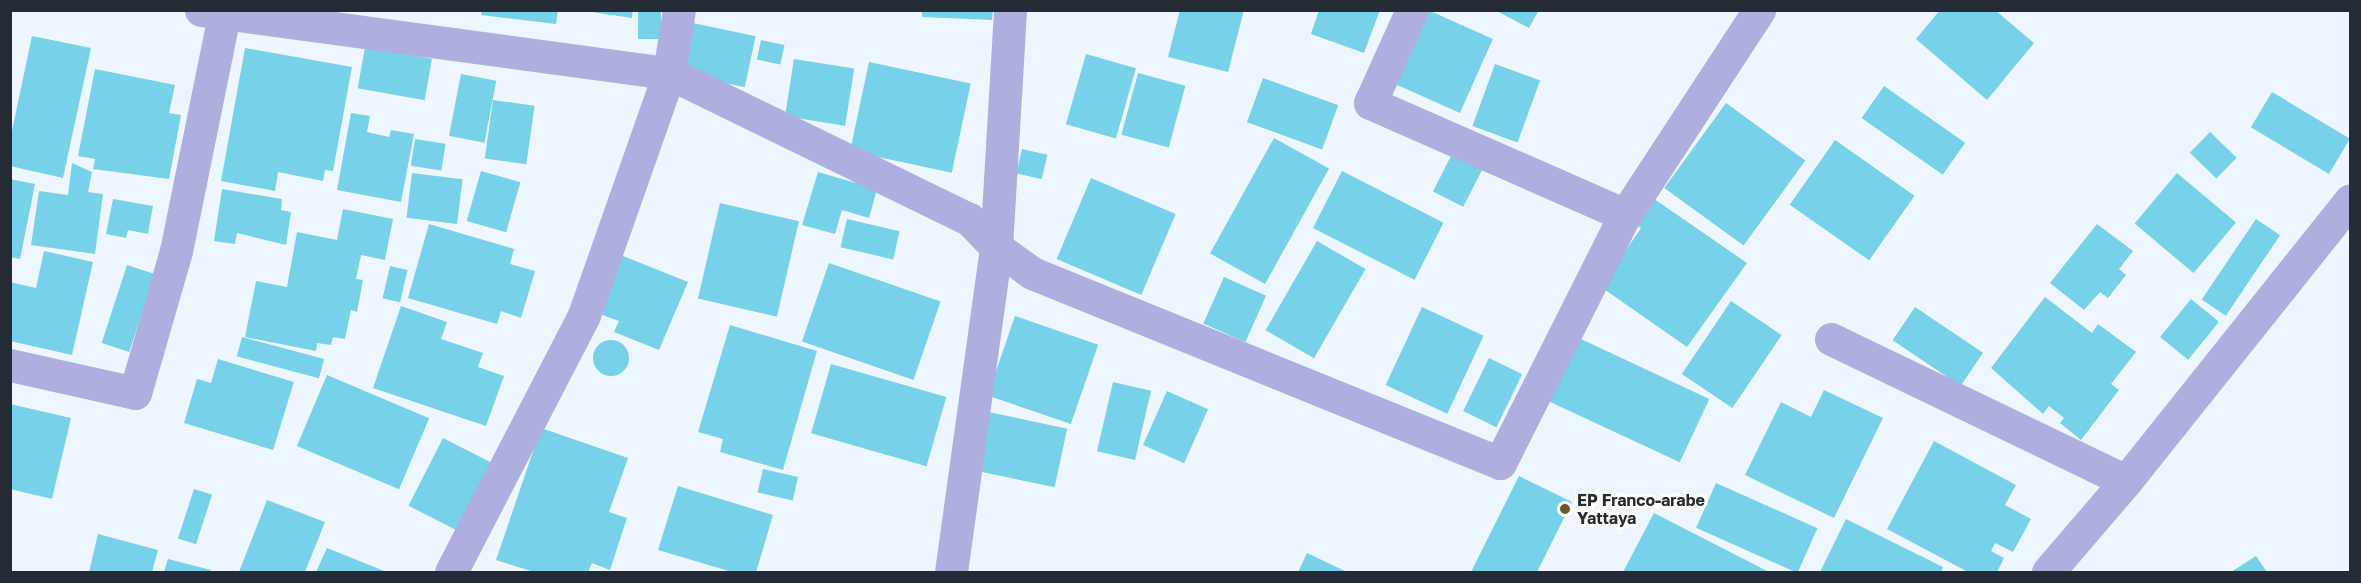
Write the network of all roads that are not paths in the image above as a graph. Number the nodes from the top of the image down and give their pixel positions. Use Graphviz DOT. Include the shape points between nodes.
graph roads {
  1 [pos="679,10"];
  2 [pos="1010,10"];
  3 [pos="1413,10"];
  4 [pos="1759,10"];
  5 [pos="217,11"];
  6 [pos="669,73"];
  7 [pos="2350,200"];
  8 [pos="1625,215"];
  9 [pos="996,247"];
  10 [pos="1831,339"];
  11 [pos="10,365"];
  12 [pos="2126,481"];
  13 [pos="451,573"];
  14 [pos="951,573"];
  15 [pos="2048,573"];
  1 -- 6 [label="street"];
  2 -- 9 [label="street"];
  3 -- 8 [label="street" via="1370,103"];
  4 -- 8 [label="street"];
  5 -- 6 [label="street"];
  5 -- 11 [label="street" via="176,251 135,393"];
  6 -- 9 [label="street" via="969,219"];
  6 -- 13 [label="street" via="584,315"];
  7 -- 12 [label="street"];
  8 -- 9 [label="street" via="1500,463 1032,273"];
  9 -- 14 [label="street"];
  10 -- 12 [label="street"];
  12 -- 15 [label="street"];
}
